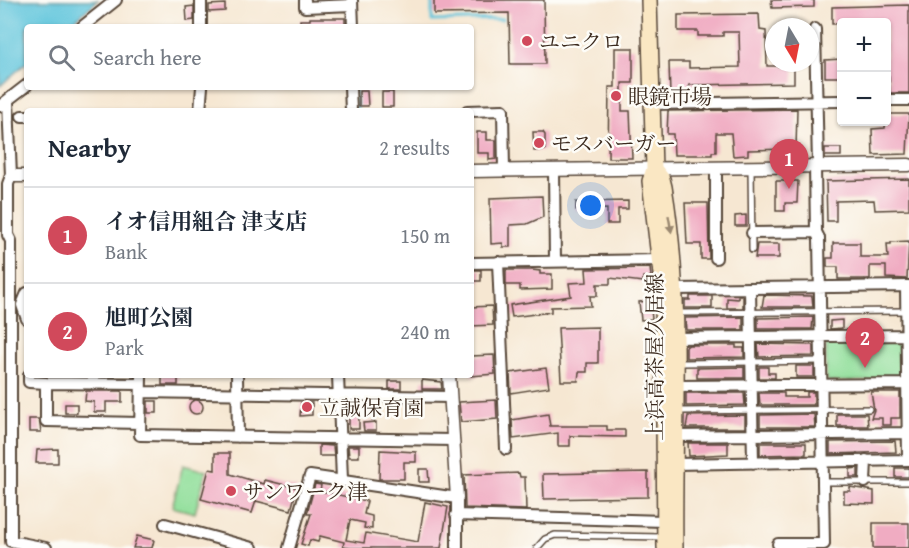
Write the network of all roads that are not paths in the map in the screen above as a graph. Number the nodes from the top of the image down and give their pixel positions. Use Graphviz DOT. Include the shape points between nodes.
graph roads {
  1 [pos="116,0"];
  2 [pos="201,0"];
  3 [pos="305,0"];
  4 [pos="649,0"];
  5 [pos="352,3"];
  6 [pos="86,24"];
  7 [pos="201,24"];
  8 [pos="353,24"];
  9 [pos="816,72"];
  10 [pos="24,87"];
  11 [pos="202,90"];
  12 [pos="350,90"];
  13 [pos="891,100"];
  14 [pos="909,100"];
  15 [pos="817,101"];
  16 [pos="837,101"];
  17 [pos="4,104"];
  18 [pos="652,104"];
  19 [pos="200,108"];
  20 [pos="351,108"];
  21 [pos="474,111"];
  22 [pos="909,165"];
  23 [pos="816,166"];
  24 [pos="751,167"];
  25 [pos="716,168"];
  26 [pos="654,169"];
  27 [pos="554,170"];
  28 [pos="474,171"];
  29 [pos="504,171"];
  30 [pos="11,176"];
  31 [pos="24,176"];
  32 [pos="4,209"];
  33 [pos="816,232"];
  34 [pos="752,233"];
  35 [pos="752,250"];
  36 [pos="716,258"];
  37 [pos="661,260"];
  38 [pos="555,261"];
  39 [pos="498,262"];
  40 [pos="474,263"];
  41 [pos="907,286"];
  42 [pos="820,287"];
  43 [pos="750,288"];
  44 [pos="675,289"];
  45 [pos="24,300"];
  46 [pos="9,304"];
  47 [pos="22,305"];
  48 [pos="24,311"];
  49 [pos="907,311"];
  50 [pos="820,312"];
  51 [pos="681,313"];
  52 [pos="751,313"];
  53 [pos="908,335"];
  54 [pos="821,336"];
  55 [pos="751,337"];
  56 [pos="676,338"];
  57 [pos="5,343"];
  58 [pos="908,360"];
  59 [pos="821,361"];
  60 [pos="751,362"];
  61 [pos="682,363"];
  62 [pos="29,378"];
  63 [pos="237,378"];
  64 [pos="338,378"];
  65 [pos="449,378"];
  66 [pos="46,383"];
  67 [pos="141,384"];
  68 [pos="908,384"];
  69 [pos="822,385"];
  70 [pos="676,386"];
  71 [pos="752,386"];
  72 [pos="238,393"];
  73 [pos="339,395"];
  74 [pos="450,397"];
  75 [pos="908,408"];
  76 [pos="869,409"];
  77 [pos="752,410"];
  78 [pos="822,410"];
  79 [pos="681,411"];
  80 [pos="140,423"];
  81 [pos="908,433"];
  82 [pos="822,434"];
  83 [pos="752,435"];
  84 [pos="676,436"];
  85 [pos="238,437"];
  86 [pos="340,438"];
  87 [pos="453,440"];
  88 [pos="506,449"];
  89 [pos="823,460"];
  90 [pos="866,460"];
  91 [pos="908,460"];
  92 [pos="753,463"];
  93 [pos="675,464"];
  94 [pos="342,480"];
  95 [pos="823,482"];
  96 [pos="865,482"];
  97 [pos="909,482"];
  98 [pos="457,498"];
  99 [pos="456,515"];
  100 [pos="664,521"];
  101 [pos="165,524"];
  102 [pos="668,544"];
  103 [pos="778,544"];
  104 [pos="46,548"];
  105 [pos="252,548"];
  106 [pos="289,548"];
  107 [pos="457,548"];
  108 [pos="537,548"];
  1 -- 6 [label="street"];
  2 -- 7 [label="street"];
  3 -- 5 [label="street" via="305,7"];
  4 -- 18 [label="main road, 上浜高茶屋久居線"];
  5 -- 8 [label="street"];
  9 -- 15 [label="street"];
  10 -- 17 [label="street"];
  11 -- 19 [label="street"];
  12 -- 20 [label="street"];
  13 -- 14 [label="street"];
  15 -- 16 [label="street"];
  15 -- 18 [label="street"];
  15 -- 23 [label="street"];
  17 -- 30 [label="street"];
  18 -- 26 [label="main road, 上浜高茶屋久居線"];
  21 -- 29 [label="street" via="503,110"];
  22 -- 23 [label="street"];
  23 -- 24 [label="street"];
  23 -- 33 [label="street"];
  24 -- 25 [label="street"];
  24 -- 34 [label="lane"];
  25 -- 26 [label="street"];
  25 -- 36 [label="street"];
  26 -- 27 [label="street"];
  26 -- 37 [label="main road, 上浜高茶屋久居線" via="650,181"];
  26 -- 44 [label="main road, 上浜高茶屋久居線, one-way" via="664,187 673,239"];
  27 -- 29 [label="street"];
  27 -- 38 [label="street"];
  28 -- 29 [label="street"];
  30 -- 31 [label="street"];
  30 -- 32 [label="street"];
  32 -- 46 [label="street" via="11,241"];
  33 -- 34 [label="street"];
  33 -- 42 [label="street"];
  34 -- 35 [label="lane"];
  37 -- 38 [label="street"];
  37 -- 100 [label="main road, 上浜高茶屋久居線"];
  38 -- 39 [label="street"];
  39 -- 40 [label="street"];
  39 -- 88 [label="street"];
  41 -- 42 [label="street"];
  41 -- 49 [label="street"];
  42 -- 43 [label="street"];
  42 -- 50 [label="street"];
  43 -- 44 [label="street"];
  43 -- 52 [label="street"];
  44 -- 56 [label="main road, 上浜高茶屋久居線"];
  45 -- 47 [label="street"];
  46 -- 47 [label="street"];
  46 -- 57 [label="street"];
  47 -- 48 [label="street"];
  49 -- 50 [label="lane"];
  49 -- 53 [label="street"];
  50 -- 52 [label="lane"];
  50 -- 54 [label="street"];
  51 -- 52 [label="lane"];
  52 -- 55 [label="street"];
  53 -- 54 [label="street"];
  53 -- 58 [label="street"];
  54 -- 55 [label="street"];
  54 -- 59 [label="street"];
  55 -- 56 [label="street"];
  55 -- 60 [label="street"];
  56 -- 70 [label="main road, 上浜高茶屋久居線"];
  57 -- 104 [label="street" via="11,541"];
  58 -- 68 [label="street"];
  59 -- 60 [label="lane"];
  59 -- 69 [label="street"];
  60 -- 61 [label="lane"];
  60 -- 71 [label="street"];
  62 -- 66 [label="street" via="29,382"];
  63 -- 72 [label="street"];
  64 -- 73 [label="street"];
  65 -- 74 [label="street"];
  66 -- 67 [label="street"];
  66 -- 80 [label="street" via="46,421"];
  67 -- 72 [label="street"];
  67 -- 80 [label="street"];
  68 -- 69 [label="street"];
  68 -- 75 [label="street"];
  69 -- 71 [label="street"];
  69 -- 78 [label="street"];
  70 -- 71 [label="street"];
  70 -- 84 [label="main road, 上浜高茶屋久居線"];
  71 -- 77 [label="street"];
  72 -- 73 [label="street"];
  72 -- 85 [label="street"];
  73 -- 74 [label="street"];
  73 -- 86 [label="street"];
  74 -- 87 [label="street"];
  75 -- 81 [label="street"];
  76 -- 78 [label="lane"];
  77 -- 78 [label="lane"];
  77 -- 79 [label="lane"];
  77 -- 83 [label="street"];
  78 -- 82 [label="street"];
  80 -- 85 [label="street" via="140,435"];
  81 -- 82 [label="street"];
  81 -- 91 [label="street"];
  82 -- 83 [label="street"];
  82 -- 89 [label="street"];
  83 -- 84 [label="street"];
  83 -- 92 [label="street"];
  84 -- 93 [label="main road, 上浜高茶屋久居線"];
  85 -- 86 [label="street"];
  86 -- 87 [label="street"];
  86 -- 94 [label="street"];
  87 -- 98 [label="street"];
  89 -- 90 [label="street"];
  89 -- 92 [label="street"];
  89 -- 95 [label="street"];
  90 -- 91 [label="street"];
  90 -- 96 [label="street"];
  92 -- 93 [label="street"];
  93 -- 102 [label="main road, 上浜高茶屋久居線"];
  94 -- 98 [label="street"];
  94 -- 106 [label="street" via="310,476"];
  95 -- 96 [label="lane"];
  95 -- 103 [label="street" via="824,544"];
  96 -- 97 [label="lane"];
  98 -- 99 [label="street"];
  99 -- 100 [label="street"];
  99 -- 107 [label="street"];
  100 -- 102 [label="main road, 上浜高茶屋久居線"];
  101 -- 105 [label="street"];
  102 -- 108 [label="lane" via="555,535"];
}
